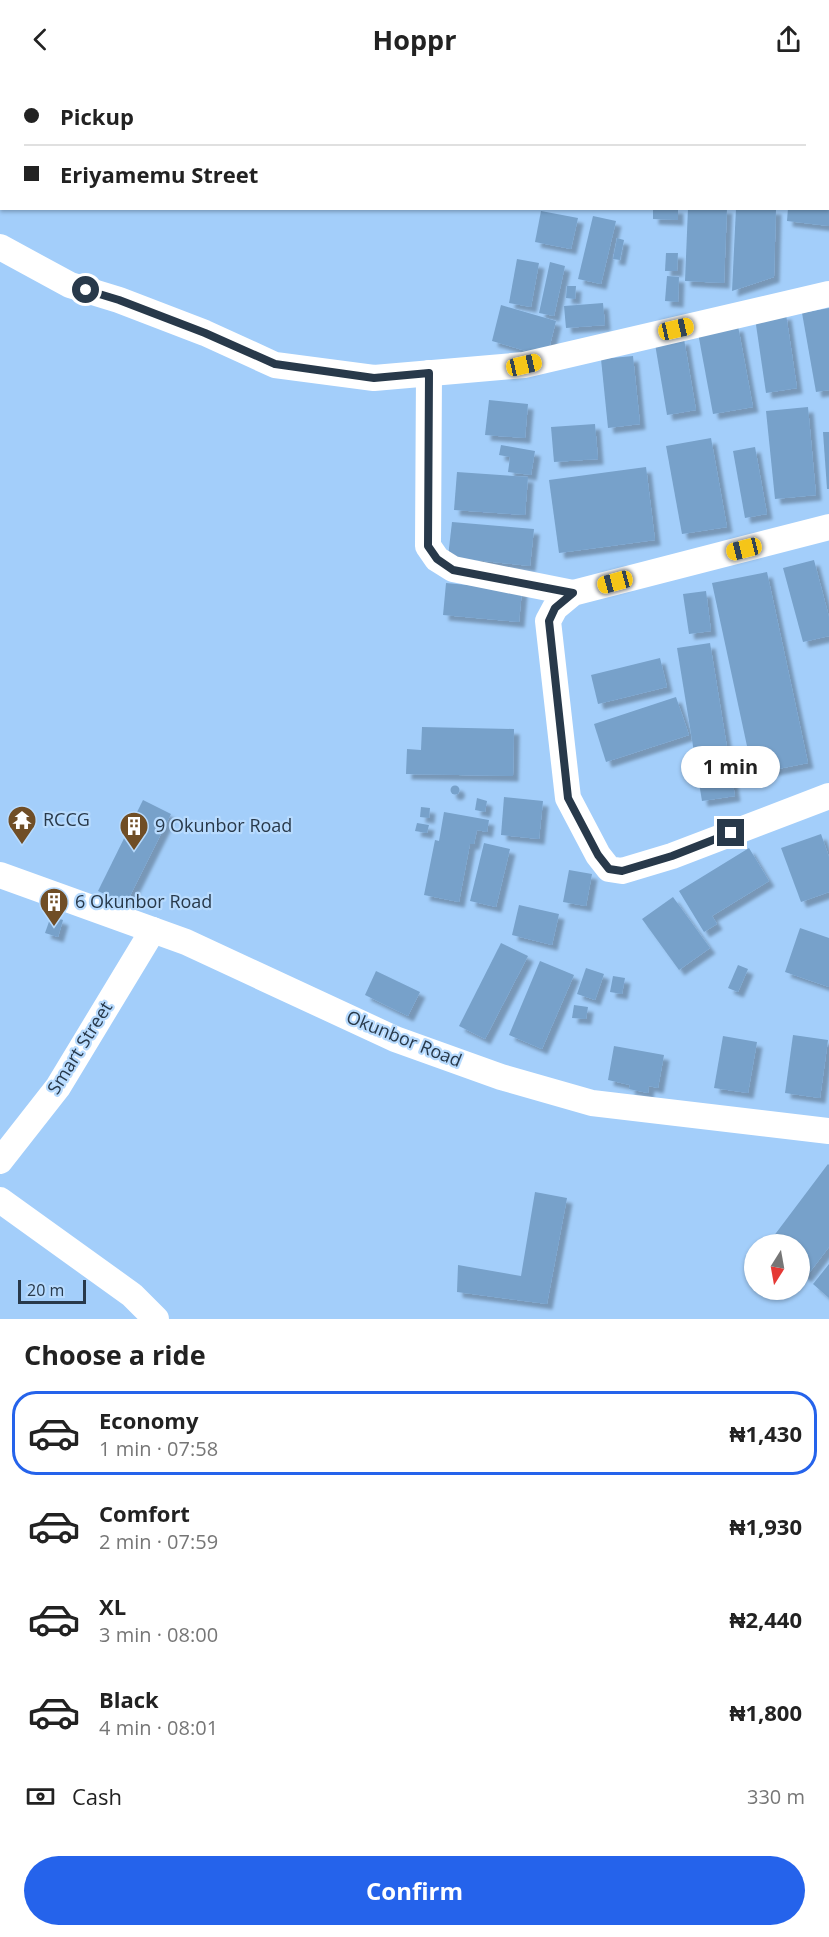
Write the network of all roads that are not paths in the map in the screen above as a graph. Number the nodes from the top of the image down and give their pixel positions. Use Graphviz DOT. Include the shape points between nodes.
graph roads {
  1 [pos="0,247"];
  2 [pos="829,294"];
  3 [pos="429,373"];
  4 [pos="829,527"];
  5 [pos="573,593"];
  6 [pos="829,796"];
  7 [pos="0,875"];
  8 [pos="153,930"];
  9 [pos="829,1131"];
  10 [pos="0,1161"];
  11 [pos="0,1200"];
  12 [pos="156,1319"];
  1 -- 3 [label="street" via="70,285 205,333 275,364 374,378"];
  2 -- 3 [label="street" via="524,365"];
  3 -- 5 [label="street" via="428,546 437,559 453,570"];
  4 -- 5 [label="street"];
  5 -- 6 [label="street" via="555,608 549,621 568,798 609,869 622,871 672,856"];
  7 -- 8 [label="street, Okunbor Road"];
  8 -- 9 [label="street, Okunbor Road" via="395,1039 501,1077 592,1103"];
  8 -- 10 [label="street, Smart Street" via="58,1087"];
  11 -- 12 [label="street" via="132,1295"];
}
